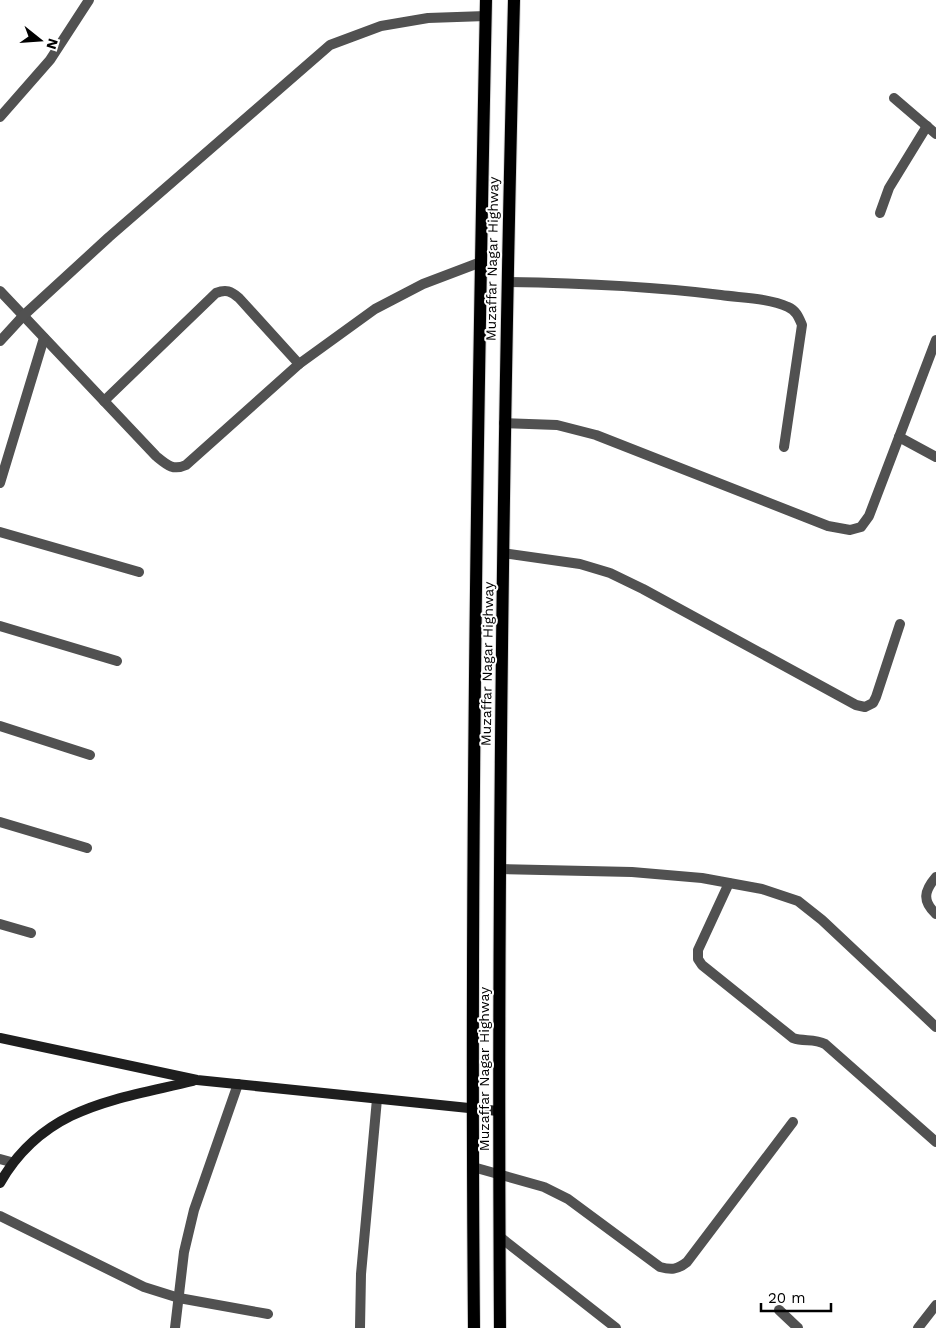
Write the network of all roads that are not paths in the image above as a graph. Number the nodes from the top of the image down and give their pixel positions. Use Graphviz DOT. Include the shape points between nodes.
graph roads {
  1 [pos="89,0"];
  2 [pos="486,0"];
  3 [pos="514,0"];
  4 [pos="486,16"];
  5 [pos="894,98"];
  6 [pos="0,117"];
  7 [pos="927,126"];
  8 [pos="936,134"];
  9 [pos="880,213"];
  10 [pos="481,262"];
  11 [pos="507,282"];
  12 [pos="0,291"];
  13 [pos="24,316"];
  14 [pos="44,338"];
  15 [pos="936,340"];
  16 [pos="0,342"];
  17 [pos="299,364"];
  18 [pos="104,401"];
  19 [pos="504,423"];
  20 [pos="899,436"];
  21 [pos="784,447"];
  22 [pos="936,456"];
  23 [pos="0,483"];
  24 [pos="0,532"];
  25 [pos="503,553"];
  26 [pos="139,572"];
  27 [pos="900,624"];
  28 [pos="0,626"];
  29 [pos="116,661"];
  30 [pos="0,726"];
  31 [pos="90,755"];
  32 [pos="0,822"];
  33 [pos="87,848"];
  34 [pos="500,869"];
  35 [pos="936,877"];
  36 [pos="729,883"];
  37 [pos="936,914"];
  38 [pos="0,924"];
  39 [pos="32,933"];
  40 [pos="936,1027"];
  41 [pos="0,1038"];
  42 [pos="197,1080"];
  43 [pos="238,1084"];
  44 [pos="377,1099"];
  45 [pos="472,1109"];
  46 [pos="498,1111"];
  47 [pos="793,1122"];
  48 [pos="936,1142"];
  49 [pos="0,1159"];
  50 [pos="12,1162"];
  51 [pos="473,1167"];
  52 [pos="499,1174"];
  53 [pos="0,1183"];
  54 [pos="0,1216"];
  55 [pos="500,1237"];
  56 [pos="179,1298"];
  57 [pos="936,1305"];
  58 [pos="780,1310"];
  59 [pos="268,1314"];
  60 [pos="175,1328"];
  61 [pos="360,1328"];
  62 [pos="474,1328"];
  63 [pos="500,1328"];
  64 [pos="616,1328"];
  65 [pos="798,1328"];
  66 [pos="919,1328"];
  1 -- 6 [label="street" via="50,60"];
  2 -- 4 [label="main road, Muzaffar Nagar Highway"];
  3 -- 11 [label="main road, Muzaffar Nagar Highway"];
  4 -- 10 [label="main road, Muzaffar Nagar Highway"];
  4 -- 13 [label="street" via="428,18 381,26 330,45"];
  5 -- 7 [label="street"];
  7 -- 8 [label="street"];
  7 -- 9 [label="street" via="888,188"];
  10 -- 17 [label="street" via="423,284 375,309"];
  10 -- 45 [label="main road, Muzaffar Nagar Highway"];
  11 -- 19 [label="main road, Muzaffar Nagar Highway"];
  11 -- 21 [label="street" via="598,283 687,290 774,302 791,308 802,325"];
  12 -- 13 [label="street"];
  13 -- 14 [label="street"];
  13 -- 16 [label="street"];
  14 -- 18 [label="street"];
  14 -- 23 [label="street"];
  15 -- 20 [label="street"];
  17 -- 18 [label="street" via="186,465 178,468 168,467"];
  17 -- 18 [label="street" via="239,298 224,290 216,293"];
  19 -- 20 [label="street" via="556,425 596,435 828,526 850,530 861,527 869,516"];
  19 -- 25 [label="main road, Muzaffar Nagar Highway"];
  20 -- 22 [label="street"];
  24 -- 26 [label="street"];
  25 -- 27 [label="street" via="580,564 610,574 856,705 866,707 876,697"];
  25 -- 34 [label="main road, Muzaffar Nagar Highway"];
  28 -- 29 [label="street"];
  30 -- 31 [label="street"];
  32 -- 33 [label="street"];
  34 -- 36 [label="street" via="632,872"];
  34 -- 46 [label="main road, Muzaffar Nagar Highway"];
  35 -- 37 [label="street" via="924,898"];
  36 -- 40 [label="street" via="762,889 798,901"];
  36 -- 48 [label="street" via="698,950 702,965 793,1038 825,1044"];
  38 -- 39 [label="street"];
  41 -- 42 [label="main road"];
  42 -- 43 [label="main road"];
  42 -- 50 [label="main road" via="99,1104 60,1120 32,1140"];
  43 -- 44 [label="main road"];
  43 -- 56 [label="street" via="194,1210 184,1252"];
  44 -- 45 [label="main road"];
  44 -- 61 [label="street" via="361,1274"];
  45 -- 46 [label="main road"];
  45 -- 51 [label="main road, Muzaffar Nagar Highway"];
  46 -- 52 [label="main road, Muzaffar Nagar Highway"];
  47 -- 52 [label="street" via="687,1262 670,1270 660,1267 568,1199 544,1187"];
  49 -- 50 [label="street"];
  50 -- 53 [label="main road"];
  51 -- 52 [label="street"];
  51 -- 62 [label="main road, Muzaffar Nagar Highway"];
  52 -- 55 [label="main road, Muzaffar Nagar Highway"];
  54 -- 56 [label="street" via="144,1287"];
  55 -- 63 [label="main road, Muzaffar Nagar Highway"];
  55 -- 64 [label="street"];
  56 -- 59 [label="street"];
  56 -- 60 [label="street"];
  57 -- 66 [label="street"];
  58 -- 65 [label="street"];
}
